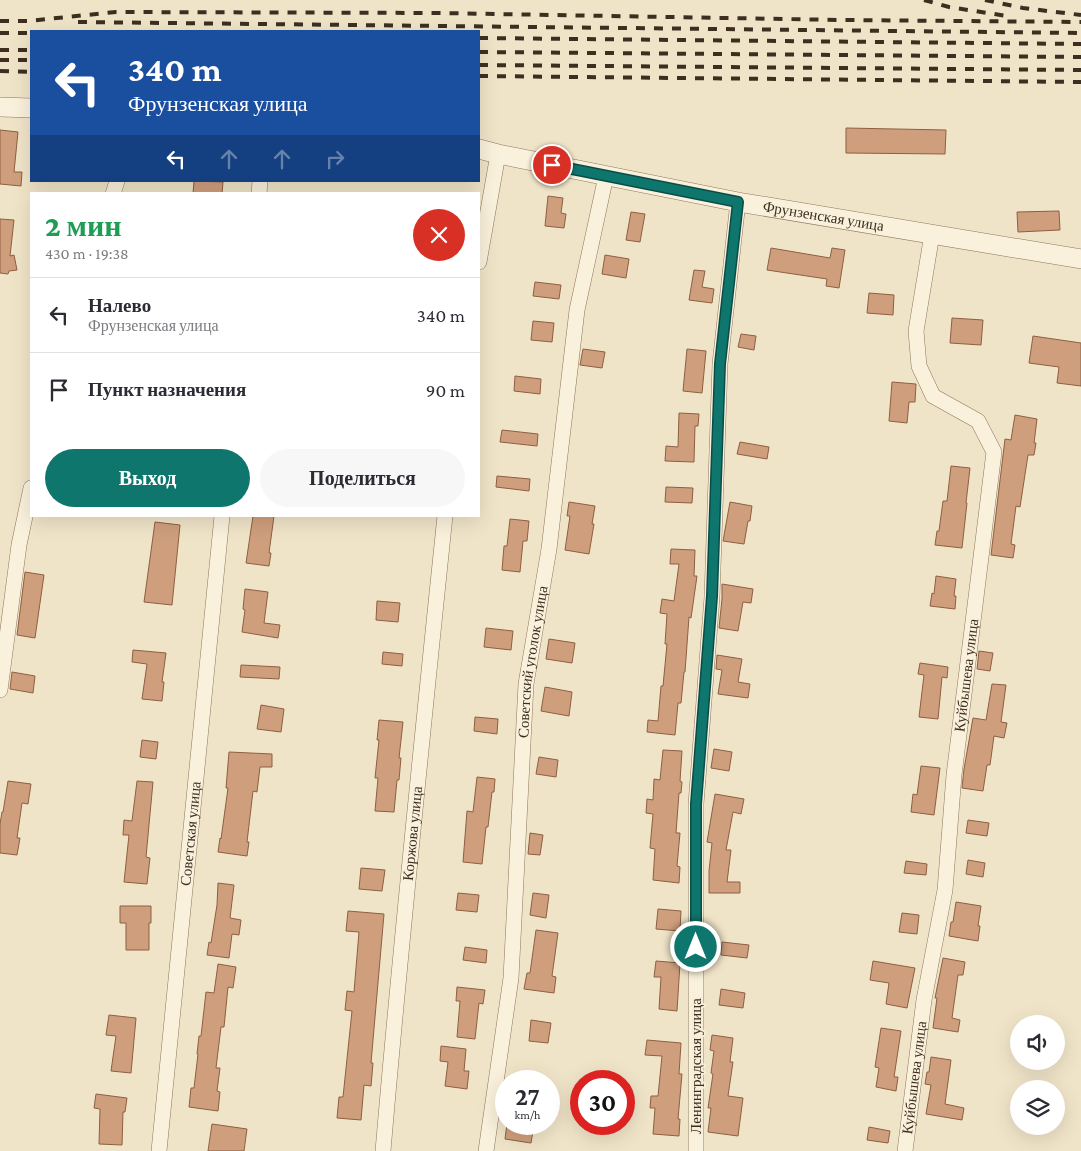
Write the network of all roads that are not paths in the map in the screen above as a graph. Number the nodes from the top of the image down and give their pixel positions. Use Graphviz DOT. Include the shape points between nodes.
graph roads {
  1 [pos="0,107"];
  2 [pos="30,108"];
  3 [pos="480,149"];
  4 [pos="498,154"];
  5 [pos="606,176"];
  6 [pos="738,202"];
  7 [pos="932,234"];
  8 [pos="480,256"];
  9 [pos="1081,259"];
  10 [pos="30,493"];
  11 [pos="222,517"];
  12 [pos="445,517"];
  13 [pos="0,690"];
  14 [pos="159,1151"];
  15 [pos="383,1151"];
  16 [pos="486,1151"];
  17 [pos="696,1151"];
  18 [pos="905,1151"];
  1 -- 2 [label="street"];
  3 -- 4 [label="street, Фрунзенская улица"];
  4 -- 5 [label="street, Фрунзенская улица"];
  4 -- 8 [label="street"];
  5 -- 6 [label="street, Фрунзенская улица"];
  5 -- 16 [label="street, Советский уголок улица" via="577,310 549,549 526,684 511,978"];
  6 -- 7 [label="street, Фрунзенская улица"];
  6 -- 17 [label="street, Ленинградская улица" via="720,364 712,596 696,804"];
  7 -- 9 [label="street, Фрунзенская улица"];
  7 -- 18 [label="street, Куйбышева улица" via="916,331 919,366 933,396 978,421 994,452 954,775 944,890 924,1000"];
  10 -- 13 [label="street" via="19,545"];
  11 -- 14 [label="street, Советская улица"];
  12 -- 15 [label="street, Коржова улица"];
}
